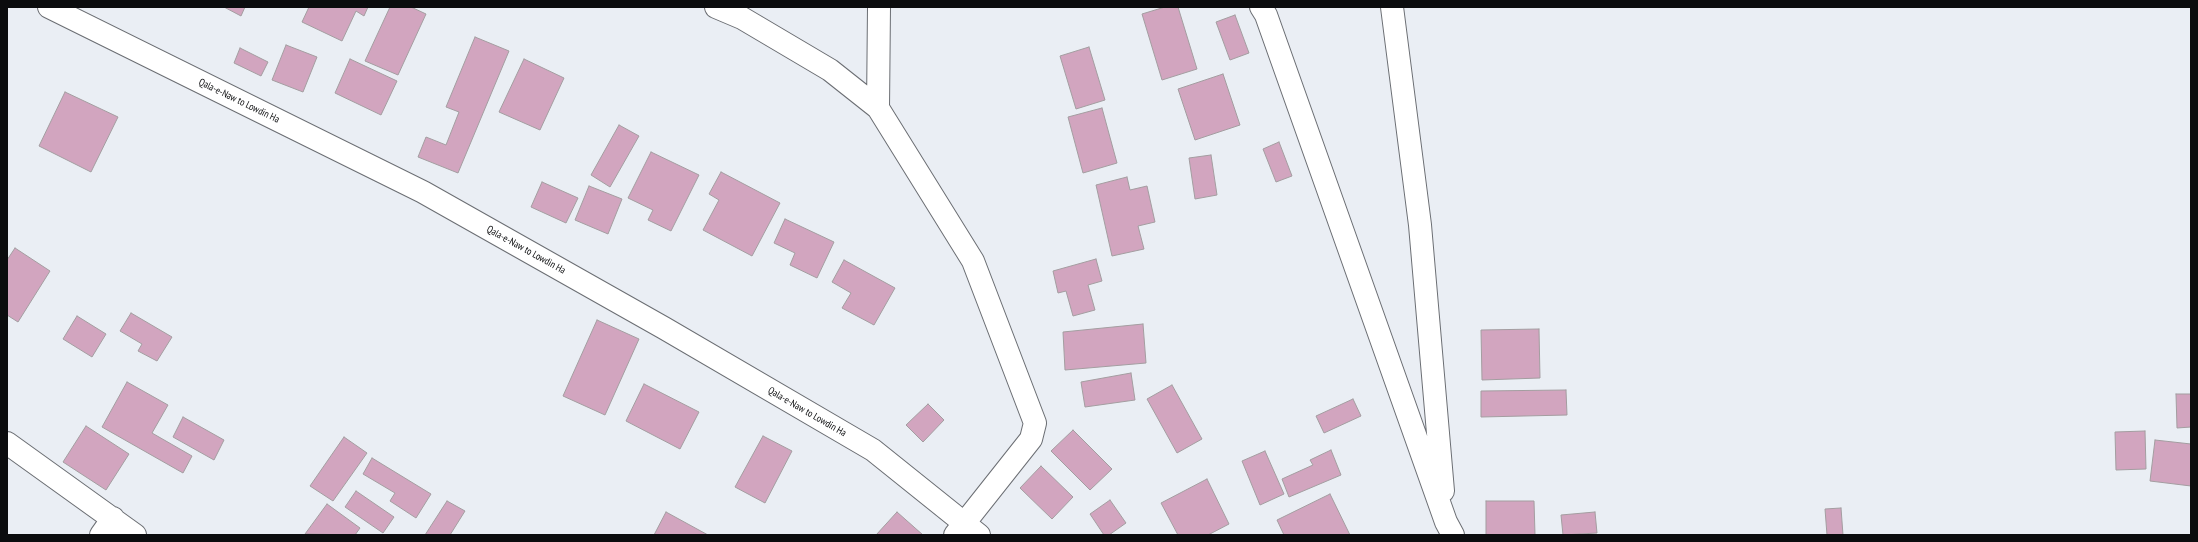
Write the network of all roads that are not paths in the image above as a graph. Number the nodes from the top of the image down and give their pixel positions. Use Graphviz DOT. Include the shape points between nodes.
graph roads {
  1 [pos="50,7"];
  2 [pos="716,7"];
  3 [pos="879,7"];
  4 [pos="1261,7"];
  5 [pos="1392,7"];
  6 [pos="878,108"];
  7 [pos="7,443"];
  8 [pos="107,527"];
  9 [pos="1449,529"];
  10 [pos="966,531"];
  11 [pos="134,535"];
  1 -- 10 [label="street, Qala-e-Naw to Lowdin Ha" via="423,192 664,328 873,450"];
  2 -- 6 [label="street" via="742,18 830,70"];
  3 -- 6 [label="street"];
  4 -- 9 [label="street"];
  5 -- 9 [label="street" via="1420,225"];
  6 -- 10 [label="street" via="973,261 1035,423 1031,440"];
  7 -- 8 [label="street"];
  8 -- 11 [label="street"];
}
